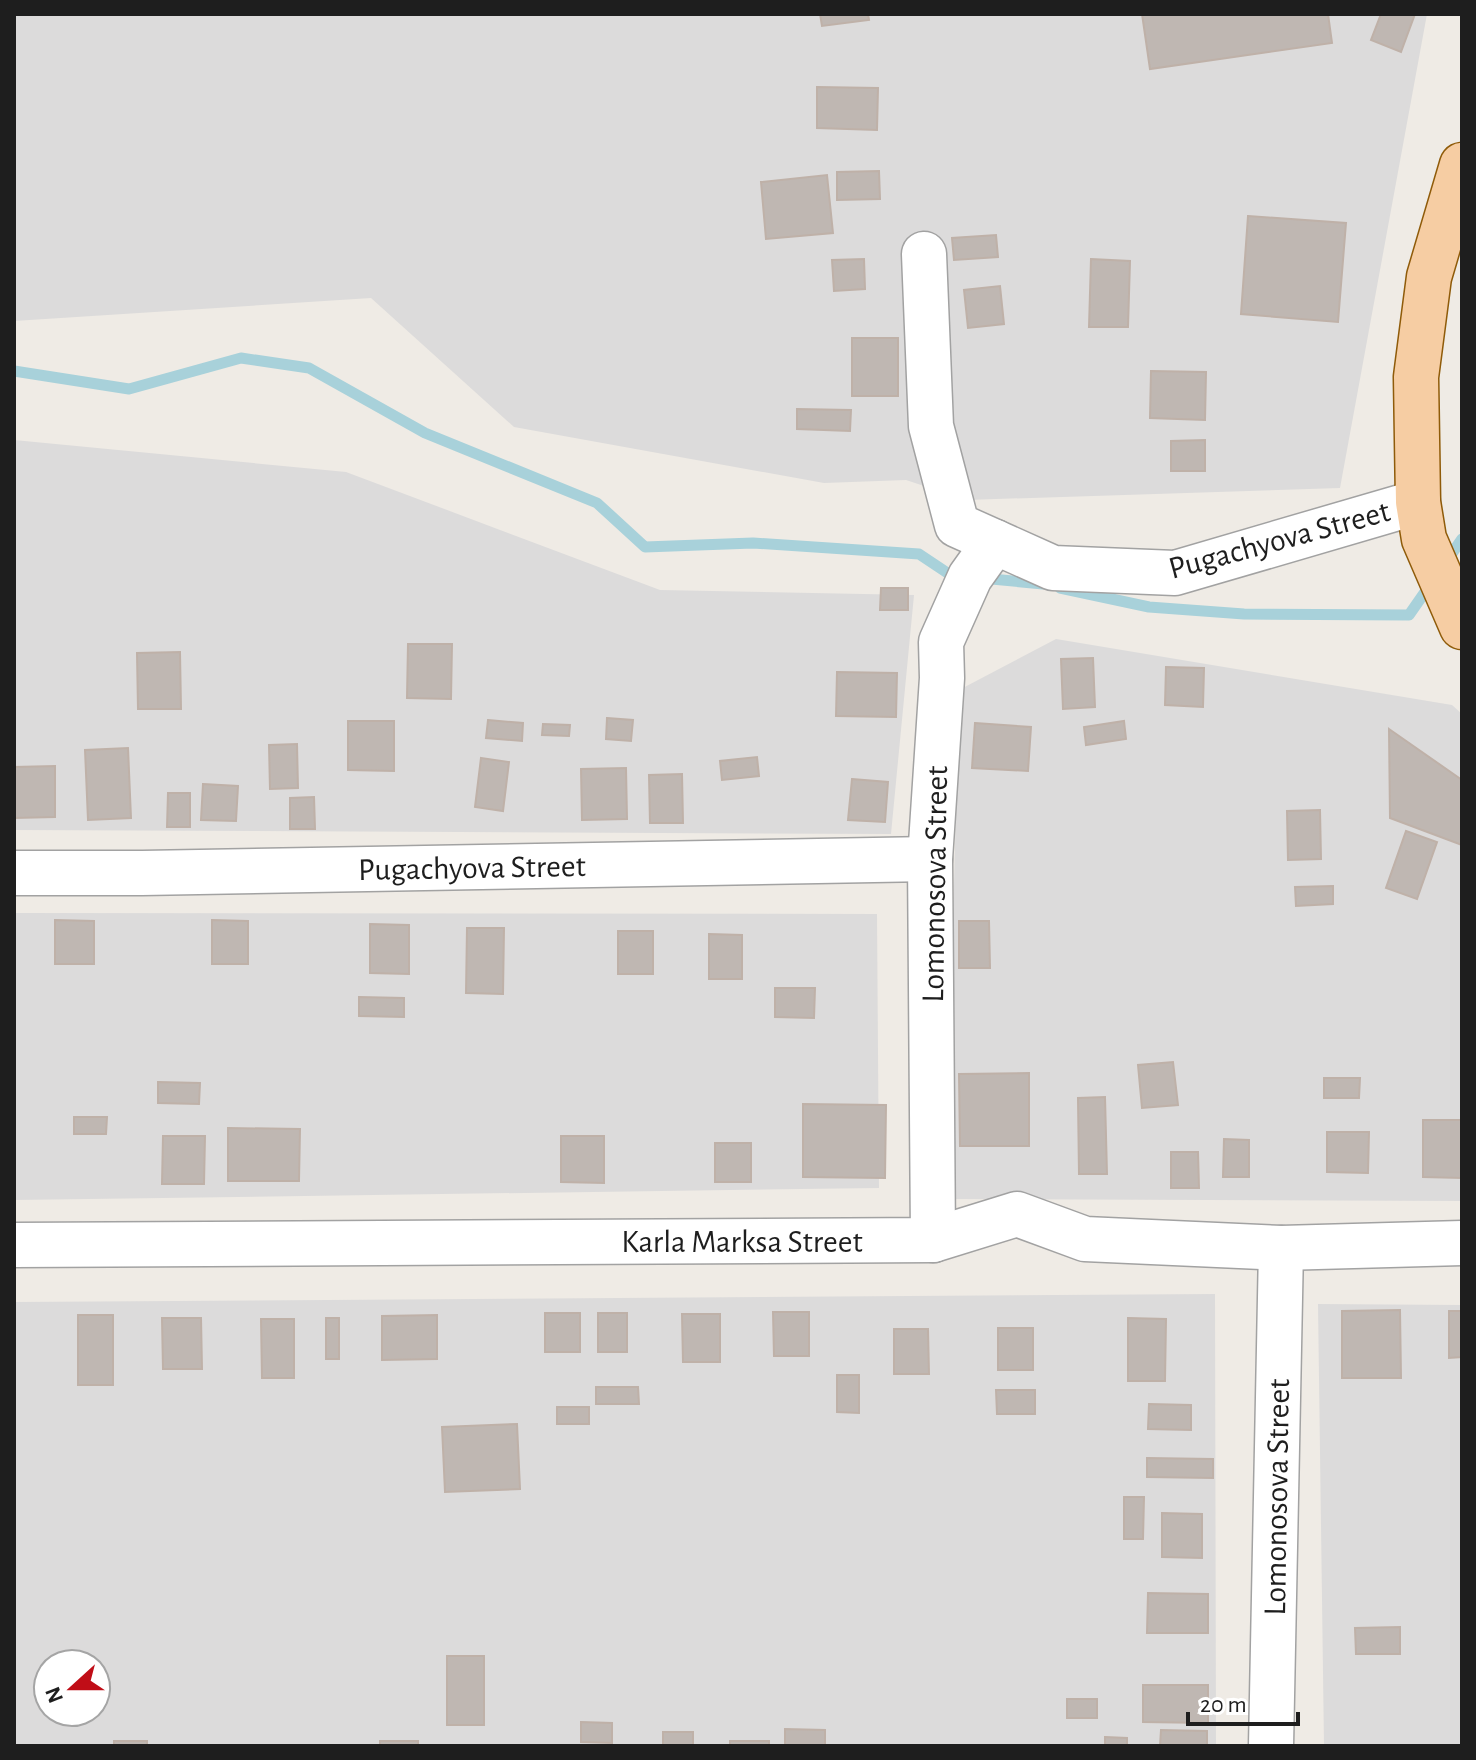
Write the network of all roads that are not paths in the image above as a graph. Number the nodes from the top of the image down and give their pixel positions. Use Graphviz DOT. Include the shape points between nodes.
graph roads {
  1 [pos="1462,165"];
  2 [pos="924,254"];
  3 [pos="1421,520"];
  4 [pos="976,534"];
  5 [pos="1462,627"];
  6 [pos="930,859"];
  7 [pos="14,873"];
  8 [pos="933,1240"];
  9 [pos="1462,1243"];
  10 [pos="14,1245"];
  11 [pos="1281,1248"];
  12 [pos="1271,1746"];
  1 -- 3 [label="main road" via="1429,277 1416,377"];
  2 -- 4 [label="street" via="931,426"];
  3 -- 4 [label="street, Pugachyova Street" via="1175,573 1053,568"];
  3 -- 5 [label="main road"];
  4 -- 6 [label="street, Lomonosova Street" via="970,577 941,642"];
  6 -- 7 [label="street, Pugachyova Street"];
  6 -- 8 [label="street, Lomonosova Street"];
  8 -- 10 [label="street, Karla Marksa Street"];
  8 -- 11 [label="street, Karla Marksa Street" via="1017,1214 1085,1239"];
  9 -- 11 [label="street, Karla Marksa Street"];
  11 -- 12 [label="street, Lomonosova Street"];
}
